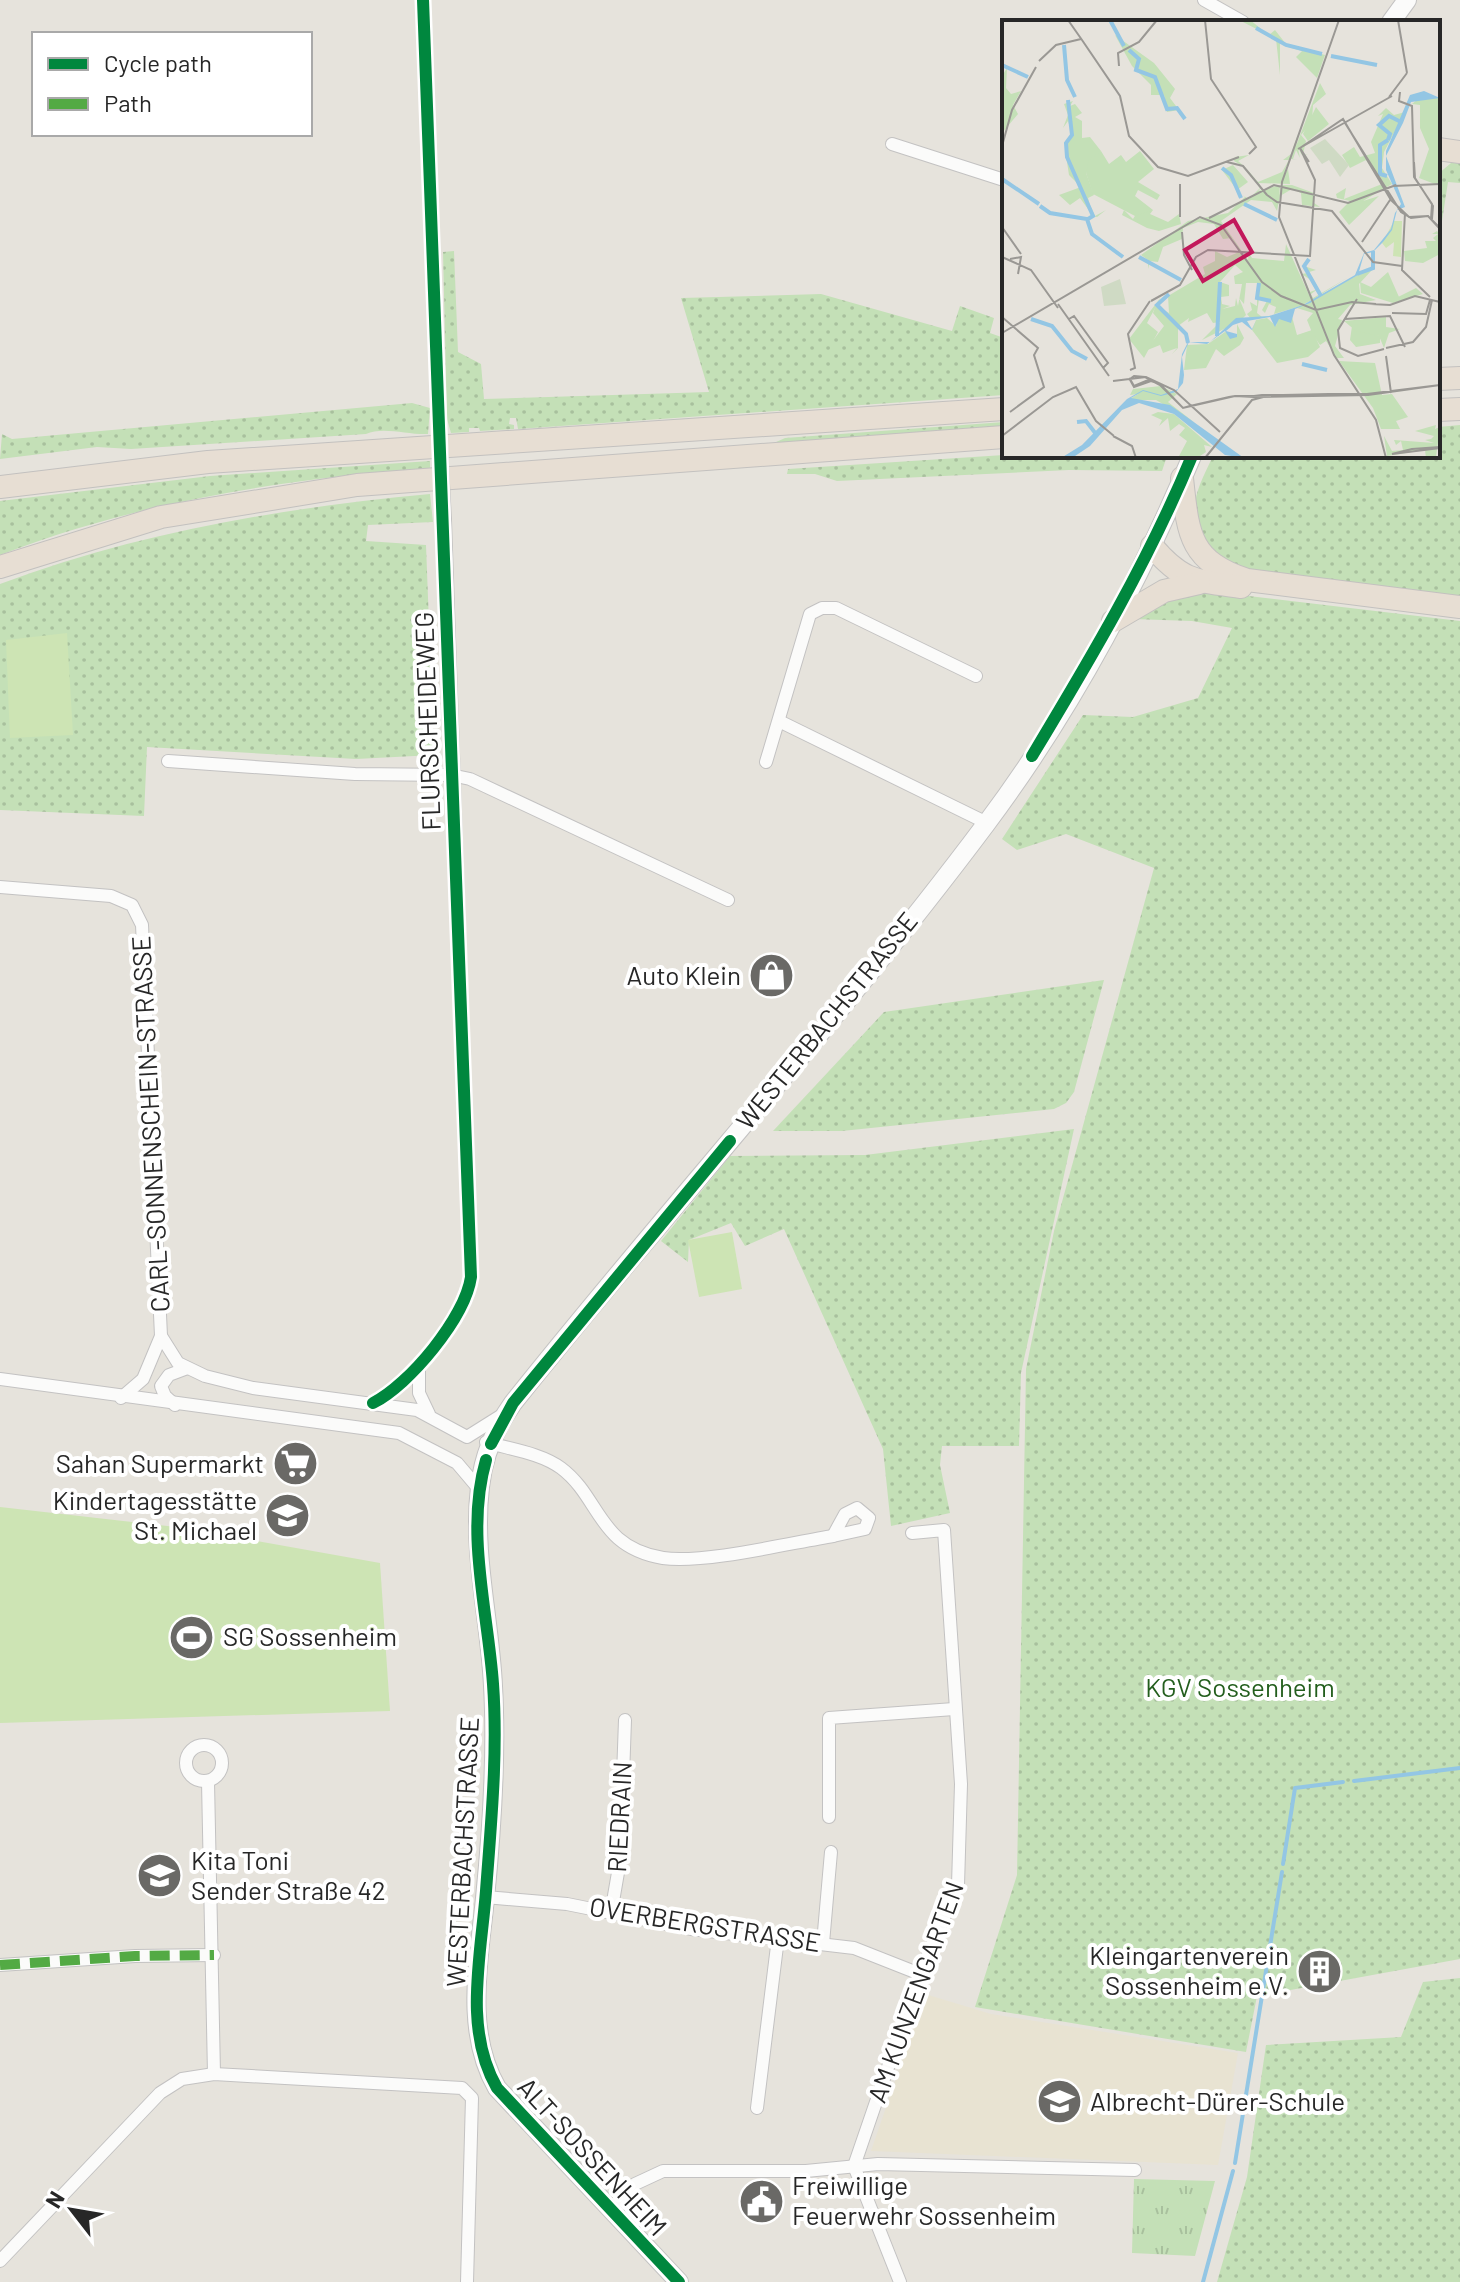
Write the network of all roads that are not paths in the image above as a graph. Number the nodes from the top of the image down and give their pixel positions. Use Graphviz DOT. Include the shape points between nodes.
graph roads {
  1 [pos="423,0"];
  2 [pos="1204,0"];
  3 [pos="1407,0"];
  4 [pos="1239,20"];
  5 [pos="1392,20"];
  6 [pos="892,144"];
  7 [pos="1440,149"];
  8 [pos="1460,152"];
  9 [pos="1002,179"];
  10 [pos="1460,378"];
  11 [pos="1440,379"];
  12 [pos="1002,409"];
  13 [pos="1460,409"];
  14 [pos="1440,410"];
  15 [pos="1002,437"];
  16 [pos="1191,458"];
  17 [pos="1182,478"];
  18 [pos="6,484"];
  19 [pos="1152,546"];
  20 [pos="0,567"];
  21 [pos="1203,572"];
  22 [pos="1460,607"];
  23 [pos="1460,616"];
  24 [pos="1113,621"];
  25 [pos="976,676"];
  26 [pos="781,722"];
  27 [pos="168,761"];
  28 [pos="766,762"];
  29 [pos="451,775"];
  30 [pos="987,823"];
  31 [pos="0,887"];
  32 [pos="728,900"];
  33 [pos="161,1336"];
  34 [pos="419,1365"];
  35 [pos="185,1369"];
  36 [pos="0,1379"];
  37 [pos="121,1398"];
  38 [pos="373,1403"];
  39 [pos="175,1405"];
  40 [pos="506,1412"];
  41 [pos="429,1414"];
  42 [pos="467,1437"];
  43 [pos="488,1452"];
  44 [pos="457,1463"];
  45 [pos="479,1489"];
  46 [pos="912,1533"];
  47 [pos="833,1536"];
  48 [pos="954,1709"];
  49 [pos="625,1720"];
  50 [pos="208,1782"];
  51 [pos="829,1817"];
  52 [pos="831,1852"];
  53 [pos="485,1897"];
  54 [pos="611,1913"];
  55 [pos="778,1938"];
  56 [pos="823,1943"];
  57 [pos="214,1955"];
  58 [pos="0,1965"];
  59 [pos="920,1974"];
  60 [pos="482,2055"];
  61 [pos="214,2074"];
  62 [pos="757,2108"];
  63 [pos="854,2166"];
  64 [pos="1135,2170"];
  65 [pos="610,2209"];
  66 [pos="0,2261"];
  67 [pos="467,2282"];
  68 [pos="679,2282"];
  69 [pos="900,2282"];
  1 -- 29 [label="street, FLURSCHEIDEWEG, bridge"];
  2 -- 4 [label="street"];
  3 -- 5 [label="main road"];
  6 -- 9 [label="street"];
  7 -- 8 [label="highway"];
  10 -- 11 [label="highway"];
  12 -- 18 [label="highway" via="208,462"];
  13 -- 14 [label="highway"];
  15 -- 20 [label="highway" via="357,485 161,517"];
  16 -- 17 [label="main road, WESTERBACHSTRASSE"];
  17 -- 19 [label="main road, WESTERBACHSTRASSE"];
  17 -- 21 [label="highway" via="1186,520"];
  19 -- 21 [label="highway" via="1174,571"];
  19 -- 24 [label="main road, WESTERBACHSTRASSE"];
  21 -- 22 [label="highway"];
  21 -- 23 [label="highway"];
  21 -- 24 [label="highway"];
  24 -- 30 [label="main road, WESTERBACHSTRASSE"];
  25 -- 26 [label="street" via="836,608 822,608 810,614"];
  26 -- 28 [label="street"];
  26 -- 30 [label="street"];
  27 -- 29 [label="street, FLURSCHEIDEWEG"];
  29 -- 32 [label="street, FLURSCHEIDEWEG" via="470,779"];
  29 -- 34 [label="street, FLURSCHEIDEWEG" via="471,1277 465,1299"];
  30 -- 40 [label="main road, WESTERBACHSTRASSE"];
  31 -- 33 [label="street, CARL-SONNENSCHEIN-STRASSE" via="123,899 138,913"];
  33 -- 35 [label="street, CARL-SONNENSCHEIN-STRASSE"];
  33 -- 37 [label="street, CARL-SONNENSCHEIN-STRASSE" via="143,1379"];
  34 -- 38 [label="street, FLURSCHEIDEWEG" via="401,1386"];
  34 -- 41 [label="street" via="419,1393"];
  35 -- 38 [label="street" via="253,1388"];
  35 -- 39 [label="street" via="169,1375 161,1386"];
  36 -- 37 [label="street"];
  37 -- 39 [label="street"];
  38 -- 41 [label="street"];
  39 -- 44 [label="street" via="399,1433"];
  40 -- 42 [label="street"];
  40 -- 43 [label="main road, WESTERBACHSTRASSE"];
  41 -- 42 [label="street"];
  42 -- 43 [label="street"];
  43 -- 44 [label="street"];
  43 -- 45 [label="main road, WESTERBACHSTRASSE"];
  43 -- 47 [label="street" via="515,1451 557,1464 605,1526 652,1555 682,1559"];
  44 -- 45 [label="street"];
  45 -- 53 [label="main road, WESTERBACHSTRASSE" via="493,1686"];
  46 -- 48 [label="street, AM KUNZENGARTEN" via="944,1530"];
  48 -- 51 [label="street" via="829,1718"];
  48 -- 59 [label="street, AM KUNZENGARTEN" via="961,1784 958,1885"];
  49 -- 54 [label="street, RIEDRAIN" via="620,1861"];
  50 -- 57 [label="street"];
  52 -- 56 [label="street"];
  53 -- 54 [label="street, OVERBERGSTRASSE"];
  53 -- 60 [label="main road, WESTERBACHSTRASSE" via="477,1983"];
  54 -- 55 [label="street, OVERBERGSTRASSE"];
  55 -- 56 [label="street, OVERBERGSTRASSE"];
  55 -- 62 [label="street"];
  56 -- 59 [label="street, OVERBERGSTRASSE" via="854,1948"];
  57 -- 58 [label="street"];
  57 -- 61 [label="street"];
  59 -- 63 [label="street, AM KUNZENGARTEN"];
  60 -- 65 [label="main road, ALT-SOSSENHEIM" via="497,2088"];
  61 -- 66 [label="street" via="182,2079 160,2093"];
  61 -- 67 [label="street" via="467,2092 472,2098"];
  63 -- 64 [label="street"];
  63 -- 65 [label="street" via="663,2171 642,2179"];
  63 -- 69 [label="street"];
  65 -- 68 [label="main road, ALT-SOSSENHEIM"];
}
